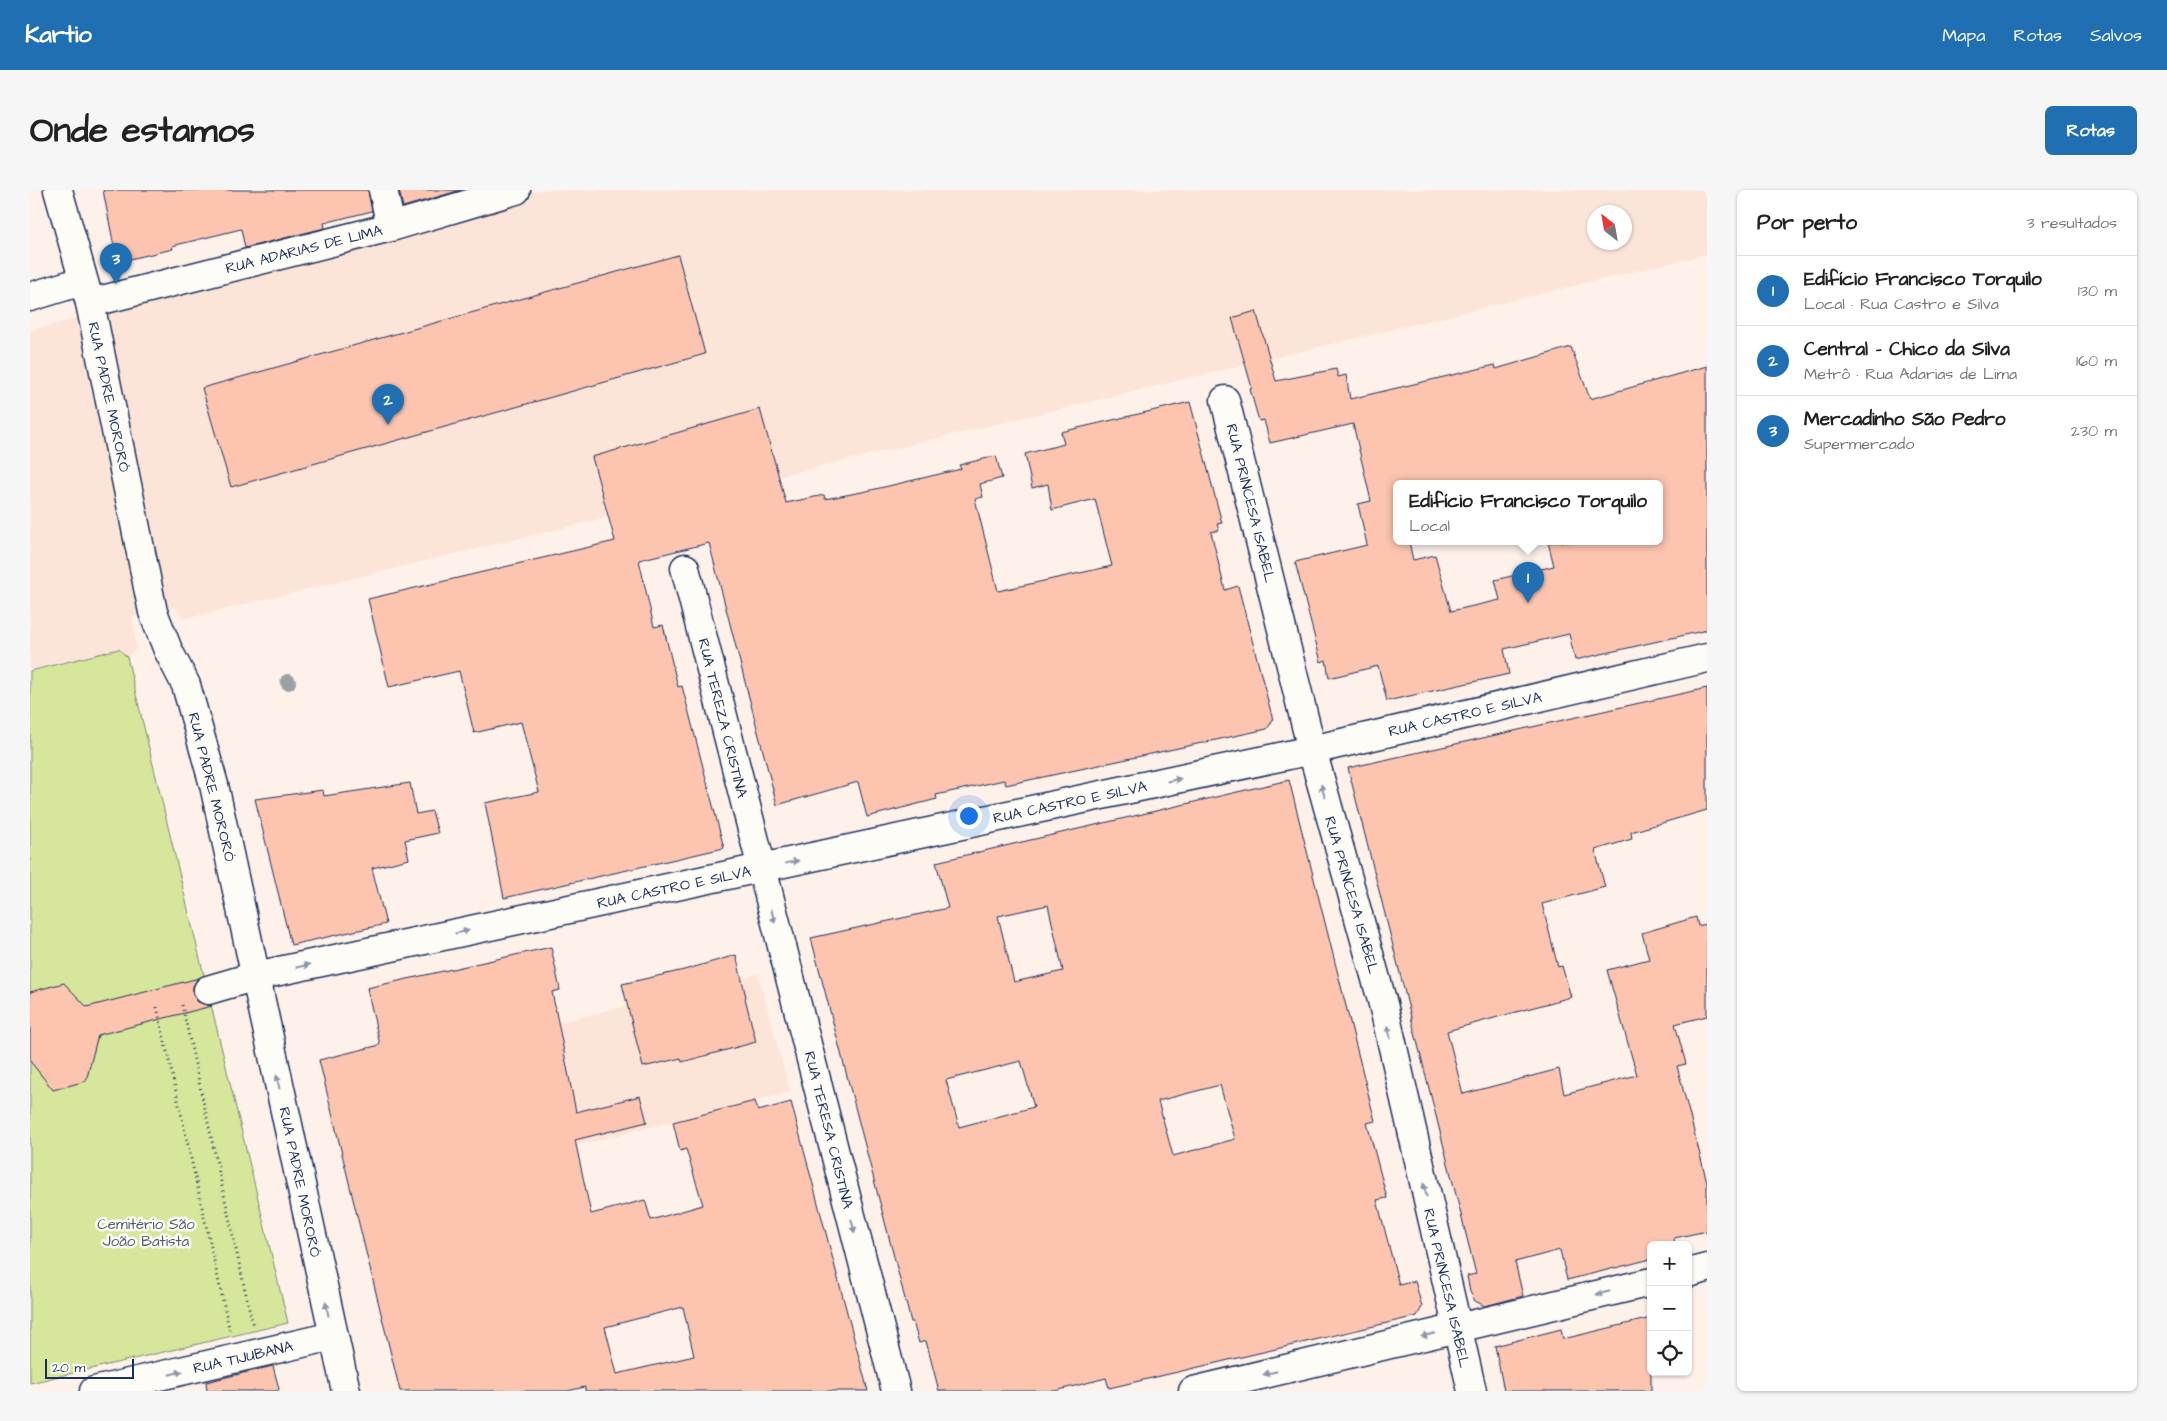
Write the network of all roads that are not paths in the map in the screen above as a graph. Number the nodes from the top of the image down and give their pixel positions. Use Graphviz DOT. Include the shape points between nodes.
graph roads {
  1 [pos="58,190"];
  2 [pos="383,190"];
  3 [pos="516,190"];
  4 [pos="391,227"];
  5 [pos="86,292"];
  6 [pos="30,297"];
  7 [pos="1225,400"];
  8 [pos="685,568"];
  9 [pos="1707,658"];
  10 [pos="1312,750"];
  11 [pos="761,869"];
  12 [pos="256,976"];
  13 [pos="208,990"];
  14 [pos="1707,1268"];
  15 [pos="1692,1272"];
  16 [pos="1647,1283"];
  17 [pos="1456,1329"];
  18 [pos="333,1336"];
  19 [pos="94,1391"];
  20 [pos="346,1391"];
  21 [pos="896,1391"];
  22 [pos="1193,1391"];
  23 [pos="1472,1391"];
  1 -- 5 [label="street, RUA PADRE MORORÓ"];
  2 -- 4 [label="street"];
  3 -- 4 [label="street, RUA ADARIAS DE LIMA"];
  4 -- 5 [label="street, RUA ADARIAS DE LIMA"];
  5 -- 6 [label="street, RUA ADARIAS DE LIMA"];
  5 -- 12 [label="street, RUA PADRE MORORÓ" via="153,612 186,685 194,711 214,785"];
  7 -- 10 [label="street, RUA PRINCESA ISABEL"];
  8 -- 11 [label="street, RUA TEREZA CRISTINA"];
  9 -- 10 [label="street, RUA CASTRO E SILVA"];
  11 -- 10 [label="street, RUA CASTRO E SILVA, one-way"];
  17 -- 10 [label="street, RUA PRINCESA ISABEL, one-way" via="1383,1004"];
  12 -- 11 [label="street, RUA CASTRO E SILVA, one-way"];
  11 -- 21 [label="street, RUA TERESA CRISTINA, one-way"];
  12 -- 13 [label="street, RUA CASTRO E SILVA"];
  18 -- 12 [label="street, RUA PADRE MORORÓ, one-way"];
  14 -- 15 [label="street"];
  16 -- 17 [label="street, one-way"];
  17 -- 22 [label="street, one-way"];
  17 -- 23 [label="street, RUA PRINCESA ISABEL"];
  19 -- 18 [label="street, RUA TIJUBANA, one-way"];
  18 -- 20 [label="street, RUA PADRE MORORÓ"];
}
